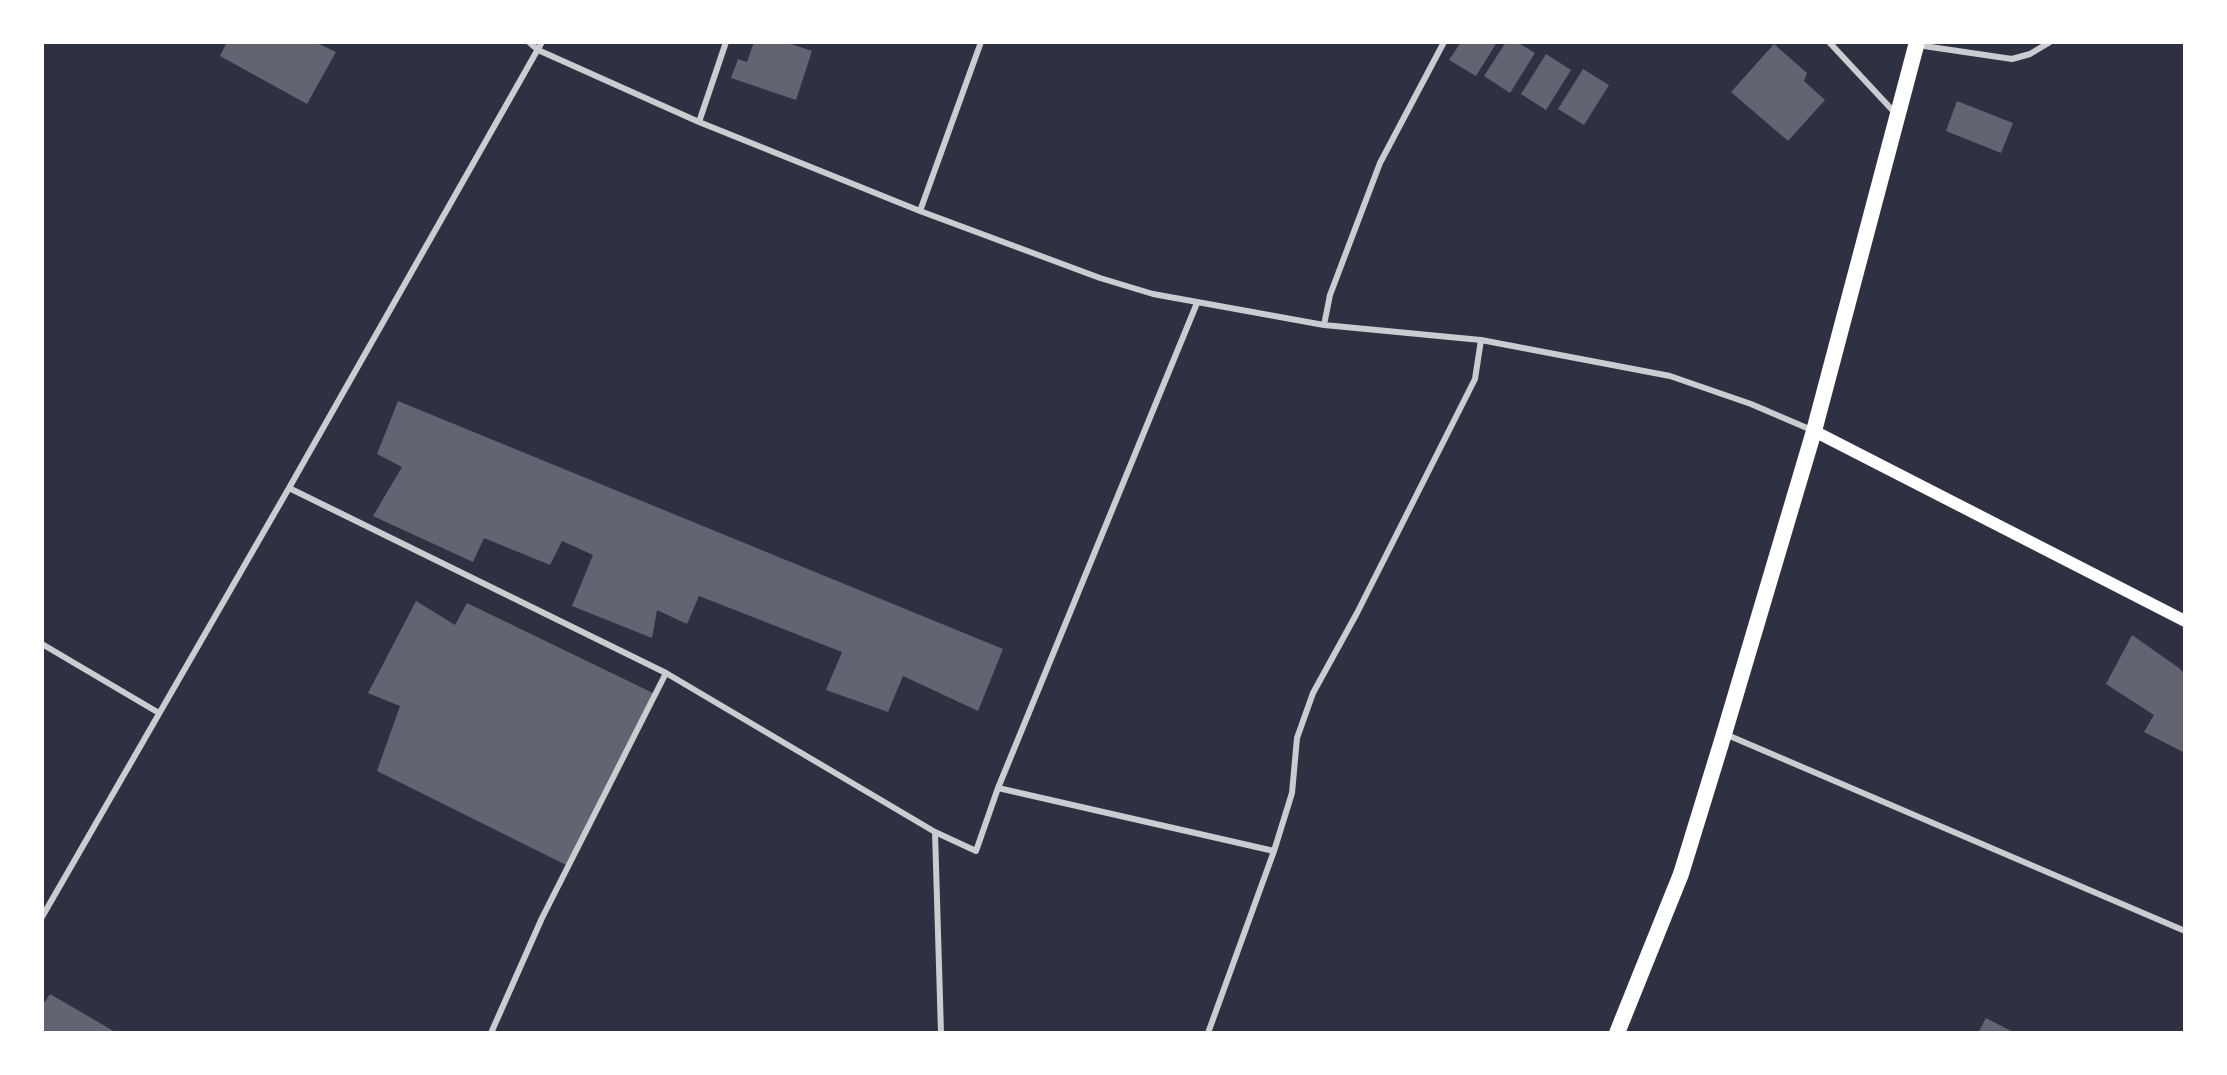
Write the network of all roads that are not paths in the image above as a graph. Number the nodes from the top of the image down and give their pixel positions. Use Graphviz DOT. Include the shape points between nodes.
graph roads {
  1 [pos="529,42"];
  2 [pos="542,42"];
  3 [pos="726,42"];
  4 [pos="981,42"];
  5 [pos="1444,42"];
  6 [pos="1829,42"];
  7 [pos="2050,42"];
  8 [pos="1917,43"];
  9 [pos="538,51"];
  10 [pos="1898,115"];
  11 [pos="699,122"];
  12 [pos="920,212"];
  13 [pos="1197,303"];
  14 [pos="1324,325"];
  15 [pos="1481,340"];
  16 [pos="1815,431"];
  17 [pos="289,488"];
  18 [pos="2185,621"];
  19 [pos="42,644"];
  20 [pos="666,673"];
  21 [pos="159,713"];
  22 [pos="1724,734"];
  23 [pos="998,788"];
  24 [pos="935,832"];
  25 [pos="1274,851"];
  26 [pos="42,916"];
  27 [pos="2185,931"];
  28 [pos="491,1033"];
  29 [pos="941,1033"];
  30 [pos="1208,1033"];
  31 [pos="1617,1033"];
  1 -- 9 [label="street"];
  2 -- 9 [label="street"];
  3 -- 11 [label="street"];
  4 -- 12 [label="street"];
  5 -- 14 [label="street" via="1380,163 1330,295"];
  6 -- 10 [label="street"];
  7 -- 8 [label="street" via="2012,59"];
  8 -- 10 [label="highway"];
  9 -- 11 [label="street"];
  9 -- 17 [label="street"];
  10 -- 16 [label="highway"];
  11 -- 12 [label="street"];
  12 -- 13 [label="street" via="1100,278"];
  13 -- 14 [label="street"];
  13 -- 23 [label="street"];
  14 -- 15 [label="street"];
  15 -- 16 [label="street" via="1670,376"];
  15 -- 25 [label="street" via="1475,378 1313,693 1297,738 1292,793"];
  16 -- 18 [label="main road"];
  16 -- 22 [label="highway"];
  17 -- 20 [label="street"];
  17 -- 21 [label="street"];
  19 -- 21 [label="street"];
  20 -- 24 [label="street"];
  20 -- 28 [label="street" via="542,918"];
  21 -- 26 [label="street"];
  22 -- 27 [label="street"];
  22 -- 31 [label="highway" via="1681,874"];
  23 -- 24 [label="street" via="976,852"];
  23 -- 25 [label="street"];
  24 -- 29 [label="street"];
  25 -- 30 [label="street"];
}
